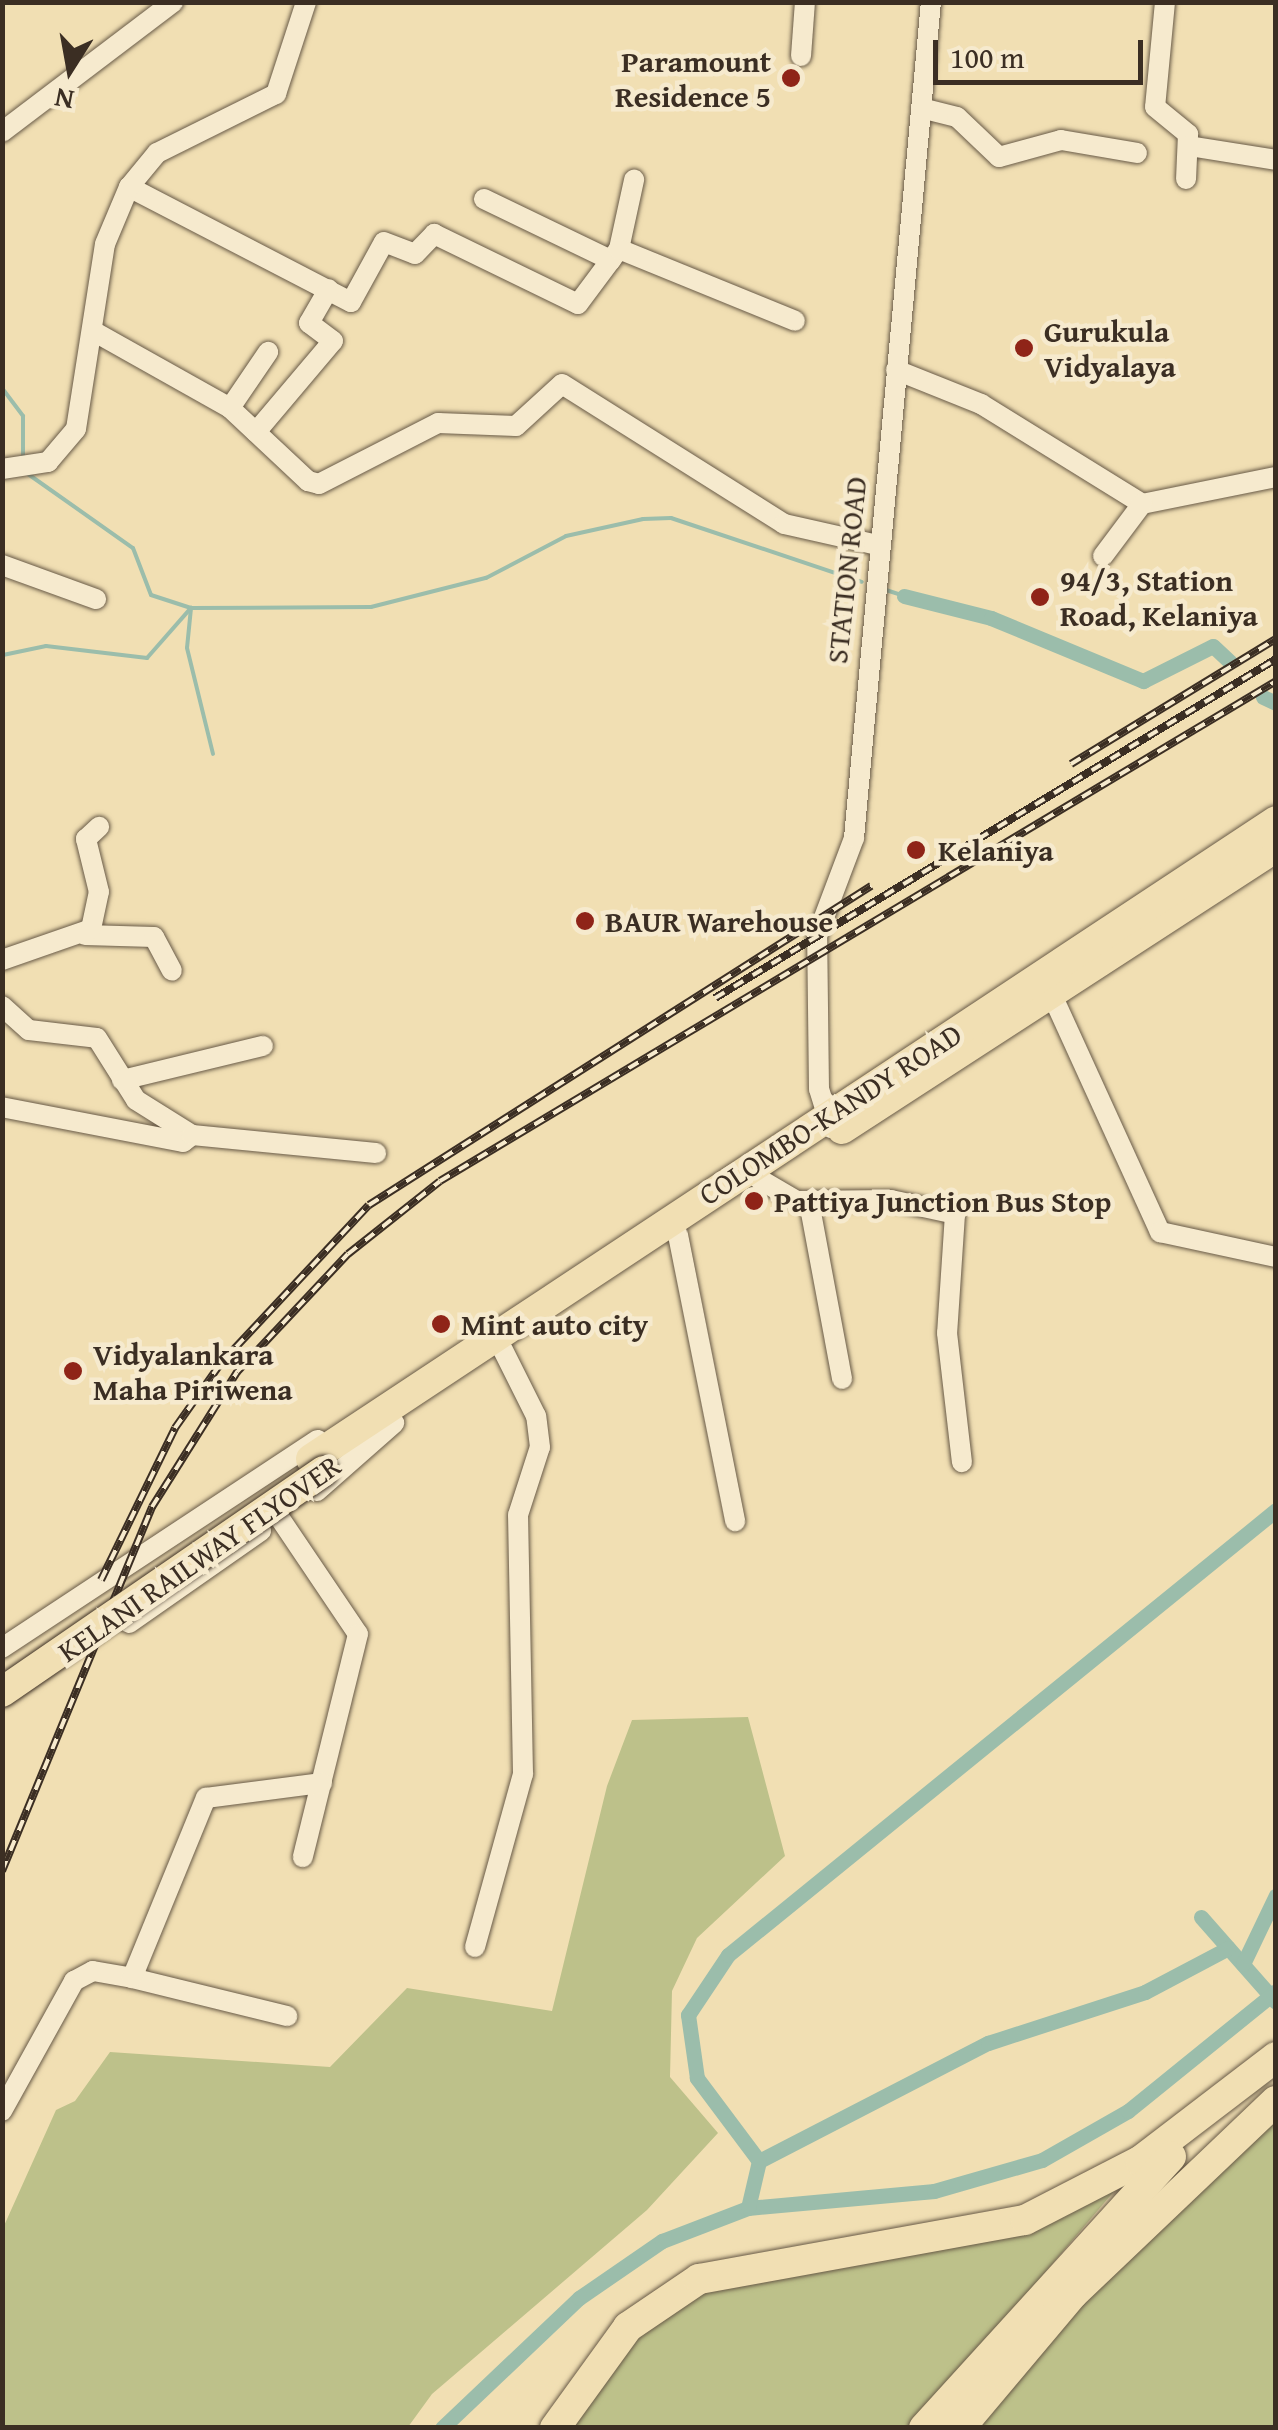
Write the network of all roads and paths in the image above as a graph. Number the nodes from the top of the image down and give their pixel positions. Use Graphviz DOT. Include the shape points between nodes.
graph roads {
  1 [pos="173,2"];
  2 [pos="306,2"];
  3 [pos="805,2"];
  4 [pos="931,2"];
  5 [pos="1165,2"];
  6 [pos="801,56"];
  7 [pos="921,108"];
  8 [pos="2,132"];
  9 [pos="1189,146"];
  10 [pos="1137,153"];
  11 [pos="1276,160"];
  12 [pos="1186,179"];
  13 [pos="634,180"];
  14 [pos="129,187"];
  15 [pos="484,199"];
  16 [pos="615,255"];
  17 [pos="329,288"];
  18 [pos="795,321"];
  19 [pos="93,331"];
  20 [pos="268,352"];
  21 [pos="896,370"];
  22 [pos="230,408"];
  23 [pos="256,432"];
  24 [pos="18,470"];
  25 [pos="1276,477"];
  26 [pos="1142,504"];
  27 [pos="877,546"];
  28 [pos="1103,556"];
  29 [pos="2,566"];
  30 [pos="96,598"];
  31 [pos="1276,821"];
  32 [pos="99,827"];
  33 [pos="1276,847"];
  34 [pos="85,935"];
  35 [pos="2,960"];
  36 [pos="172,972"];
  37 [pos="1048,985"];
  38 [pos="2,1006"];
  39 [pos="263,1046"];
  40 [pos="122,1080"];
  41 [pos="2,1107"];
  42 [pos="830,1125"];
  43 [pos="192,1135"];
  44 [pos="376,1153"];
  45 [pos="758,1179"];
  46 [pos="809,1202"];
  47 [pos="678,1235"];
  48 [pos="1276,1257"];
  49 [pos="503,1350"];
  50 [pos="842,1379"];
  51 [pos="390,1415"];
  52 [pos="962,1462"];
  53 [pos="317,1465"];
  54 [pos="279,1517"];
  55 [pos="735,1521"];
  56 [pos="194,1526"];
  57 [pos="220,1562"];
  58 [pos="6,1654"];
  59 [pos="39,1681"];
  60 [pos="2,1692"];
  61 [pos="2,1704"];
  62 [pos="322,1784"];
  63 [pos="303,1857"];
  64 [pos="474,1948"];
  65 [pos="132,1978"];
  66 [pos="288,2016"];
  67 [pos="1276,2058"];
  68 [pos="1276,2101"];
  69 [pos="2,2111"];
  70 [pos="556,2428"];
  71 [pos="924,2428"];
  72 [pos="960,2428"];
  1 -- 8 [label="street"];
  2 -- 14 [label="street" via="276,94 157,153"];
  3 -- 6 [label="street"];
  4 -- 7 [label="street, STATION ROAD"];
  5 -- 9 [label="street" via="1155,107 1188,134"];
  7 -- 10 [label="street" via="957,117 999,156 1061,140"];
  7 -- 21 [label="street, STATION ROAD"];
  9 -- 11 [label="street"];
  9 -- 12 [label="street"];
  13 -- 16 [label="street"];
  14 -- 17 [label="street"];
  14 -- 19 [label="street" via="105,244"];
  15 -- 16 [label="street"];
  16 -- 17 [label="street" via="570,303 434,234 418,253 384,242 359,301"];
  16 -- 18 [label="street"];
  17 -- 23 [label="street" via="309,324 332,341"];
  19 -- 22 [label="street"];
  19 -- 24 [label="street" via="76,430"];
  20 -- 22 [label="street"];
  21 -- 26 [label="street" via="981,404"];
  21 -- 27 [label="street, STATION ROAD"];
  22 -- 23 [label="street"];
  23 -- 27 [label="street" via="319,484 438,423 516,426 562,384 784,524"];
  25 -- 26 [label="street"];
  26 -- 28 [label="street"];
  27 -- 42 [label="street, STATION ROAD" via="854,838 817,936"];
  29 -- 30 [label="street"];
  31 -- 37 [label="highway, COLOMBO-KANDY ROAD"];
  32 -- 34 [label="street" via="86,839 99,892"];
  33 -- 37 [label="highway, COLOMBO-KANDY ROAD"];
  34 -- 35 [label="street"];
  34 -- 36 [label="street" via="154,938"];
  37 -- 42 [label="highway, COLOMBO-KANDY ROAD"];
  37 -- 48 [label="street" via="1160,1232"];
  38 -- 40 [label="street" via="29,1030 97,1038"];
  39 -- 40 [label="street"];
  40 -- 43 [label="street" via="136,1100"];
  41 -- 43 [label="street" via="182,1142"];
  42 -- 45 [label="highway, COLOMBO-KANDY ROAD"];
  42 -- 51 [label="highway, COLOMBO-KANDY ROAD"];
  43 -- 44 [label="street"];
  45 -- 46 [label="street"];
  45 -- 47 [label="highway, COLOMBO-KANDY ROAD"];
  46 -- 50 [label="street"];
  46 -- 52 [label="street" via="892,1200 955,1214 947,1332"];
  47 -- 49 [label="highway, COLOMBO-KANDY ROAD"];
  47 -- 55 [label="street"];
  49 -- 51 [label="highway, COLOMBO-KANDY ROAD"];
  49 -- 64 [label="street" via="536,1416 540,1447 518,1515 523,1774"];
  51 -- 53 [label="highway, KELANI RAILWAY FLYOVER"];
  51 -- 54 [label="street" via="356,1465"];
  51 -- 56 [label="street" via="328,1433"];
  53 -- 58 [label="highway, KELANI RAILWAY FLYOVER"];
  53 -- 60 [label="highway, KELANI RAILWAY FLYOVER, bridge"];
  54 -- 57 [label="street"];
  54 -- 62 [label="street" via="358,1634"];
  56 -- 57 [label="street"];
  56 -- 58 [label="street"];
  57 -- 59 [label="street"];
  58 -- 59 [label="street"];
  59 -- 61 [label="street"];
  62 -- 63 [label="street"];
  62 -- 65 [label="street" via="206,1798"];
  65 -- 66 [label="street"];
  65 -- 69 [label="street" via="94,1971 74,1981"];
  67 -- 70 [label="highway" via="1140,2161 1025,2220 699,2278 628,2327"];
  67 -- 71 [label="highway" via="1096,2230"];
  68 -- 72 [label="highway" via="1073,2294"];
}
